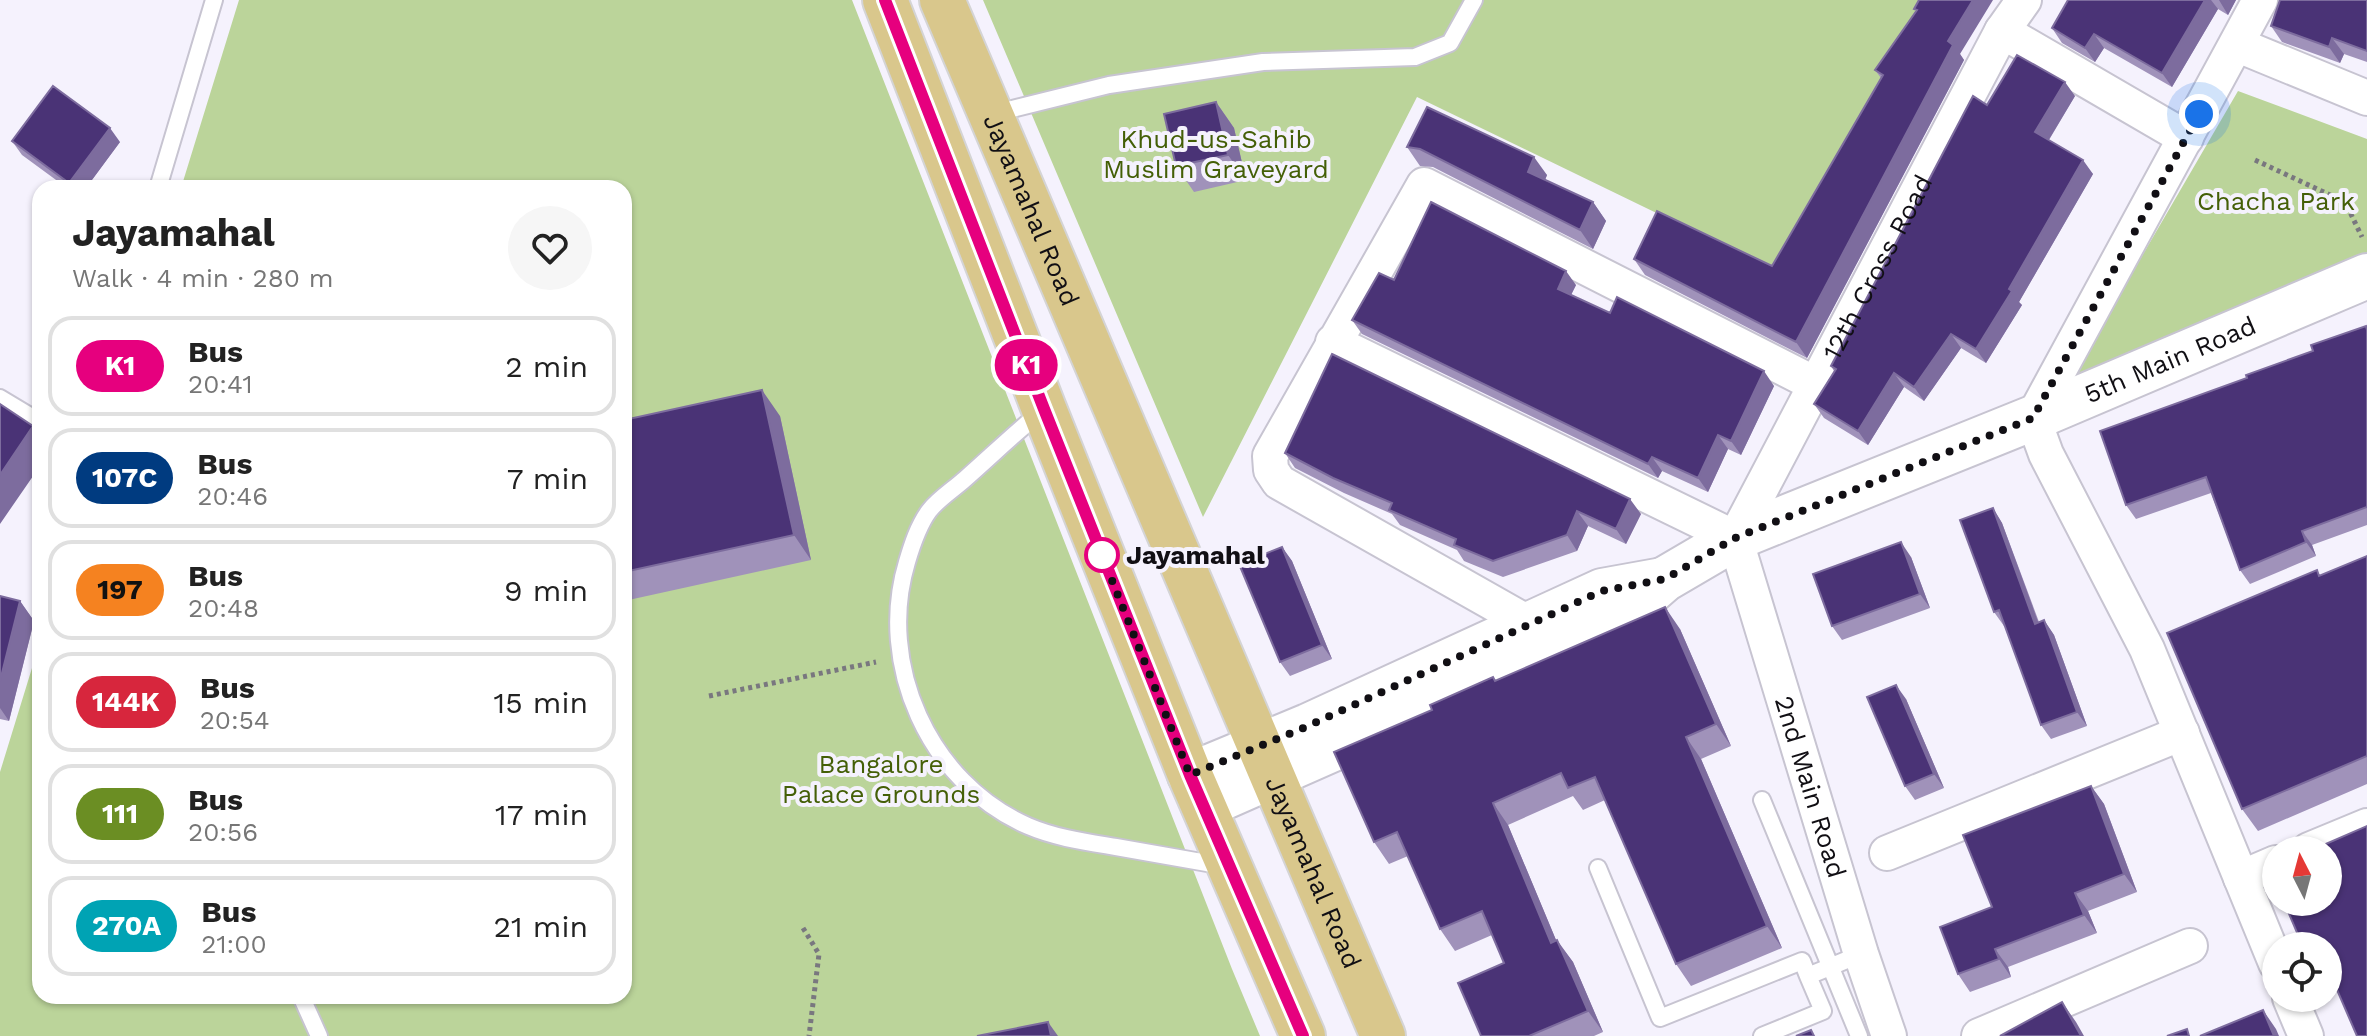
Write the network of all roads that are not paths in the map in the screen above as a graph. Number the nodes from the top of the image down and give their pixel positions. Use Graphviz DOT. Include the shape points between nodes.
graph roads {
  1 [pos="214,0"];
  2 [pos="885,0"];
  3 [pos="942,0"];
  4 [pos="1474,0"];
  5 [pos="2024,0"];
  6 [pos="2260,0"];
  7 [pos="2002,31"];
  8 [pos="2238,45"];
  9 [pos="2367,98"];
  10 [pos="991,114"];
  11 [pos="2186,138"];
  12 [pos="160,180"];
  13 [pos="2367,276"];
  14 [pos="1333,342"];
  15 [pos="1815,384"];
  16 [pos="0,398"];
  17 [pos="1044,409"];
  18 [pos="32,417"];
  19 [pos="2033,418"];
  20 [pos="1735,538"];
  21 [pos="1665,579"];
  22 [pos="1530,624"];
  23 [pos="2182,733"];
  24 [pos="1266,761"];
  25 [pos="1197,791"];
  26 [pos="1762,800"];
  27 [pos="2367,826"];
  28 [pos="2342,836"];
  29 [pos="1887,853"];
  30 [pos="1230,867"];
  31 [pos="1598,868"];
  32 [pos="2262,869"];
  33 [pos="2241,878"];
  34 [pos="2263,932"];
  35 [pos="2190,946"];
  36 [pos="1846,961"];
  37 [pos="1808,976"];
  38 [pos="305,1004"];
  39 [pos="2296,1012"];
  40 [pos="319,1036"];
  41 [pos="1303,1036"];
  42 [pos="1383,1036"];
  43 [pos="1762,1036"];
  44 [pos="1859,1036"];
  45 [pos="1889,1036"];
  46 [pos="1979,1036"];
  47 [pos="2306,1036"];
  1 -- 12 [label="lane"];
  2 -- 17 [label="main road"];
  3 -- 10 [label="main road, Jayamahal Road"];
  4 -- 10 [label="lane" via="1450,43 1415,57 1263,62 1109,85"];
  5 -- 7 [label="street, 12th Cross Road"];
  6 -- 8 [label="street"];
  7 -- 11 [label="street"];
  7 -- 15 [label="street, 12th Cross Road"];
  8 -- 9 [label="street"];
  8 -- 11 [label="street"];
  10 -- 24 [label="main road, Jayamahal Road"];
  11 -- 19 [label="street"];
  13 -- 19 [label="street, 5th Main Road"];
  14 -- 15 [label="street" via="1424,185"];
  14 -- 20 [label="street"];
  14 -- 22 [label="street" via="1270,456 1279,482"];
  15 -- 20 [label="street, 12th Cross Road"];
  16 -- 18 [label="lane"];
  17 -- 25 [label="main road"];
  17 -- 30 [label="lane" via="929,511 914,540 898,606 901,657 913,705 954,771 996,808 1025,825 1056,837"];
  19 -- 20 [label="street, 5th Main Road"];
  19 -- 23 [label="street" via="2046,454 2162,642"];
  20 -- 21 [label="street, 5th Main Road"];
  20 -- 36 [label="street, 2nd Main Road"];
  21 -- 22 [label="street, 5th Main Road" via="1602,591"];
  21 -- 24 [label="street, 5th Main Road" via="1611,626"];
  22 -- 24 [label="street, 5th Main Road"];
  23 -- 29 [label="street"];
  23 -- 33 [label="street"];
  24 -- 25 [label="street"];
  24 -- 42 [label="main road, Jayamahal Road"];
  25 -- 30 [label="main road"];
  26 -- 36 [label="lane"];
  27 -- 28 [label="street"];
  30 -- 41 [label="main road"];
  31 -- 37 [label="lane" via="1660,1018 1802,961"];
  32 -- 33 [label="street"];
  33 -- 34 [label="street"];
  35 -- 46 [label="street"];
  36 -- 37 [label="lane"];
  36 -- 44 [label="lane"];
  36 -- 45 [label="street, 2nd Main Road"];
  37 -- 43 [label="lane" via="1823,1011"];
  38 -- 40 [label="lane"];
  39 -- 47 [label="street"];
}
